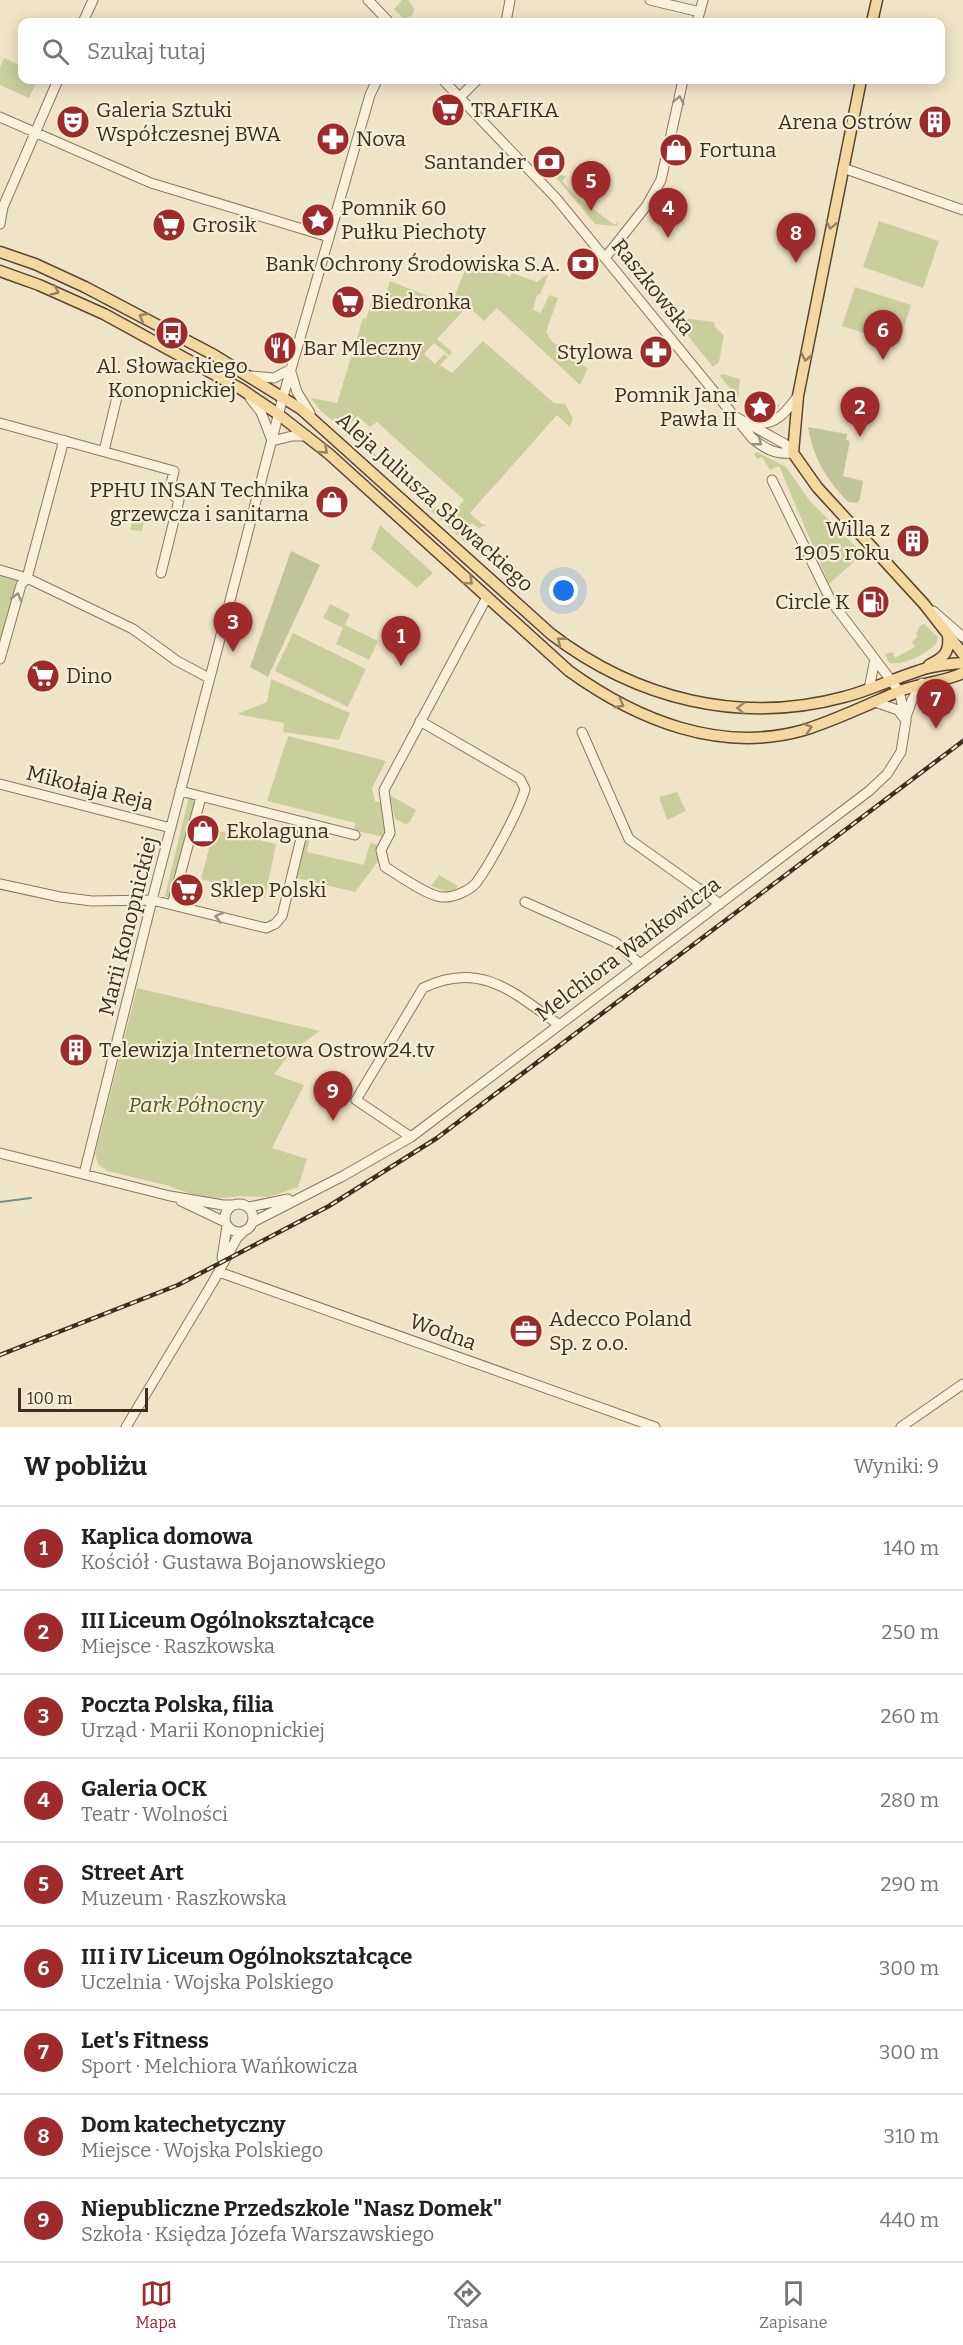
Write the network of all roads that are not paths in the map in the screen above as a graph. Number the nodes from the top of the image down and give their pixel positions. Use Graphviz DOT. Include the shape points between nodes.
graph roads {
  1 [pos="93,0"];
  2 [pos="368,0"];
  3 [pos="510,0"];
  4 [pos="650,0"];
  5 [pos="703,0"];
  6 [pos="877,0"];
  7 [pos="700,12"];
  8 [pos="85,18"];
  9 [pos="385,18"];
  10 [pos="507,18"];
  11 [pos="698,18"];
  12 [pos="873,18"];
  13 [pos="56,84"];
  14 [pos="375,84"];
  15 [pos="447,84"];
  16 [pos="473,84"];
  17 [pos="682,84"];
  18 [pos="860,84"];
  19 [pos="460,97"];
  20 [pos="0,117"];
  21 [pos="35,134"];
  22 [pos="843,168"];
  23 [pos="2,208"];
  24 [pos="963,210"];
  25 [pos="0,224"];
  26 [pos="329,237"];
  27 [pos="0,252"];
  28 [pos="605,258"];
  29 [pos="0,271"];
  30 [pos="291,369"];
  31 [pos="249,375"];
  32 [pos="241,389"];
  33 [pos="798,396"];
  34 [pos="117,397"];
  35 [pos="283,397"];
  36 [pos="279,414"];
  37 [pos="732,415"];
  38 [pos="747,422"];
  39 [pos="0,423"];
  40 [pos="318,423"];
  41 [pos="307,435"];
  42 [pos="64,440"];
  43 [pos="272,441"];
  44 [pos="104,451"];
  45 [pos="793,453"];
  46 [pos="772,480"];
  47 [pos="0,570"];
  48 [pos="161,573"];
  49 [pos="27,578"];
  50 [pos="487,597"];
  51 [pos="924,604"];
  52 [pos="948,636"];
  53 [pos="963,637"];
  54 [pos="963,654"];
  55 [pos="0,659"];
  56 [pos="875,659"];
  57 [pos="963,663"];
  58 [pos="920,670"];
  59 [pos="961,675"];
  60 [pos="209,678"];
  61 [pos="892,681"];
  62 [pos="922,683"];
  63 [pos="870,689"];
  64 [pos="899,692"];
  65 [pos="875,702"];
  66 [pos="906,720"];
  67 [pos="420,721"];
  68 [pos="582,732"];
  69 [pos="0,784"];
  70 [pos="180,791"];
  71 [pos="201,797"];
  72 [pos="305,822"];
  73 [pos="171,828"];
  74 [pos="355,835"];
  75 [pos="0,884"];
  76 [pos="152,900"];
  77 [pos="525,902"];
  78 [pos="720,904"];
  79 [pos="172,905"];
  80 [pos="640,964"];
  81 [pos="558,1024"];
  82 [pos="411,1137"];
  83 [pos="0,1153"];
  84 [pos="84,1174"];
  85 [pos="170,1196"];
  86 [pos="299,1197"];
  87 [pos="232,1205"];
  88 [pos="249,1207"];
  89 [pos="253,1222"];
  90 [pos="226,1224"];
  91 [pos="244,1231"];
  92 [pos="219,1272"];
  93 [pos="963,1384"];
  94 [pos="126,1427"];
  95 [pos="655,1427"];
  96 [pos="901,1427"];
  1 -- 8 [label="street"];
  2 -- 9 [label="street"];
  3 -- 10 [label="street"];
  4 -- 7 [label="street"];
  5 -- 7 [label="street"];
  6 -- 12 [label="main road"];
  7 -- 11 [label="street"];
  13 -- 21 [label="street"];
  14 -- 26 [label="street, Marii Konopnickiej"];
  15 -- 19 [label="street, Raszkowska"];
  16 -- 19 [label="street"];
  28 -- 17 [label="street, one-way" via="657,187"];
  18 -- 22 [label="main road"];
  19 -- 28 [label="street, Raszkowska" via="542,182"];
  20 -- 21 [label="street"];
  21 -- 23 [label="street"];
  21 -- 26 [label="street" via="151,183"];
  22 -- 24 [label="street"];
  22 -- 33 [label="main road, one-way"];
  23 -- 25 [label="street"];
  26 -- 30 [label="street, Marii Konopnickiej"];
  31 -- 27 [label="main road, Aleja Juliusza Słowackiego, one-way" via="85,287"];
  28 -- 37 [label="street, Raszkowska"];
  29 -- 32 [label="main road, Aleja Juliusza Słowackiego, one-way" via="83,304"];
  30 -- 31 [label="street" via="270,379"];
  30 -- 35 [label="street, Marii Konopnickiej"];
  30 -- 40 [label="street" via="302,403"];
  31 -- 35 [label="main road, Aleja Juliusza Słowackiego"];
  32 -- 36 [label="main road, Aleja Juliusza Słowackiego"];
  32 -- 43 [label="street" via="261,412"];
  33 -- 38 [label="street" via="771,423"];
  33 -- 45 [label="main road"];
  34 -- 44 [label="street"];
  35 -- 36 [label="street, Marii Konopnickiej"];
  35 -- 40 [label="main road, Aleja Juliusza Słowackiego"];
  36 -- 41 [label="main road, Aleja Juliusza Słowackiego"];
  36 -- 43 [label="street, Marii Konopnickiej"];
  37 -- 38 [label="street, Raszkowska"];
  37 -- 45 [label="street, Raszkowska, one-way" via="764,447 782,454"];
  38 -- 45 [label="street, Raszkowska"];
  39 -- 42 [label="street"];
  63 -- 40 [label="main road, Aleja Juliusza Słowackiego, one-way" via="809,705 729,708 653,691 611,673 551,634"];
  41 -- 43 [label="street, Aleja Juliusza Słowackiego"];
  41 -- 50 [label="main road, Aleja Juliusza Słowackiego, one-way"];
  42 -- 44 [label="street"];
  42 -- 49 [label="street"];
  43 -- 60 [label="street, Marii Konopnickiej"];
  44 -- 48 [label="street" via="174,471 169,492 179,500"];
  45 -- 51 [label="main road, Raszkowska" via="826,498"];
  46 -- 56 [label="street, Melchiora Wańkowicza" via="831,601"];
  47 -- 49 [label="street"];
  55 -- 49 [label="street, one-way" via="21,585"];
  49 -- 60 [label="street" via="133,629 177,661"];
  50 -- 65 [label="main road, Aleja Juliusza Słowackiego, one-way" via="569,671 598,691 638,713 688,731 731,737 779,735 823,724"];
  50 -- 67 [label="street"];
  51 -- 52 [label="main road, Raszkowska"];
  51 -- 53 [label="street, Raszkowska"];
  52 -- 54 [label="main road, Raszkowska"];
  52 -- 58 [label="main road" via="945,656"];
  56 -- 61 [label="street, Melchiora Wańkowicza"];
  56 -- 63 [label="street"];
  57 -- 58 [label="main road, Aleja Juliusza Słowackiego"];
  58 -- 61 [label="main road, Aleja Juliusza Słowackiego"];
  59 -- 62 [label="main road, Aleja Juliusza Słowackiego"];
  60 -- 70 [label="street, Marii Konopnickiej"];
  61 -- 63 [label="main road, Aleja Juliusza Słowackiego"];
  61 -- 64 [label="street, Melchiora Wańkowicza"];
  62 -- 64 [label="main road, Aleja Juliusza Słowackiego"];
  62 -- 66 [label="street"];
  64 -- 65 [label="main road, Aleja Juliusza Słowackiego"];
  64 -- 66 [label="street, Melchiora Wańkowicza"];
  65 -- 66 [label="street" via="898,710"];
  66 -- 78 [label="street, Melchiora Wańkowicza" via="901,752 879,783"];
  67 -- 67 [label="street" via="520,779 525,789 475,884 449,897 434,895 385,867 381,850 390,833 384,790"];
  68 -- 78 [label="street" via="629,840"];
  69 -- 73 [label="street, Mikołaja Reja"];
  70 -- 71 [label="street"];
  70 -- 73 [label="street, Marii Konopnickiej"];
  71 -- 72 [label="street"];
  71 -- 79 [label="street, Marii Konopnickiej"];
  72 -- 74 [label="street"];
  72 -- 79 [label="street, one-way" via="282,916 275,924 261,928"];
  73 -- 76 [label="street, Marii Konopnickiej"];
  75 -- 76 [label="street" via="92,901"];
  76 -- 79 [label="street"];
  76 -- 84 [label="street, Marii Konopnickiej"];
  77 -- 80 [label="street" via="615,942"];
  78 -- 80 [label="street, Melchiora Wańkowicza"];
  80 -- 81 [label="street, Melchiora Wańkowicza"];
  81 -- 82 [label="street, Melchiora Wańkowicza"];
  81 -- 82 [label="street" via="518,995 483,978 450,978 423,988 356,1101"];
  82 -- 86 [label="street, Melchiora Wańkowicza"];
  83 -- 84 [label="street"];
  84 -- 85 [label="street"];
  85 -- 87 [label="street"];
  85 -- 90 [label="street"];
  86 -- 88 [label="street, Melchiora Wańkowicza"];
  86 -- 89 [label="street, Melchiora Wańkowicza"];
  87 -- 88 [label="street" via="241,1203"];
  87 -- 90 [label="street" via="226,1212"];
  88 -- 89 [label="street"];
  89 -- 91 [label="street"];
  90 -- 91 [label="street" via="235,1231"];
  90 -- 92 [label="street"];
  91 -- 92 [label="street"];
  92 -- 94 [label="street"];
  92 -- 95 [label="street, Wodna"];
  93 -- 96 [label="street"];
}
